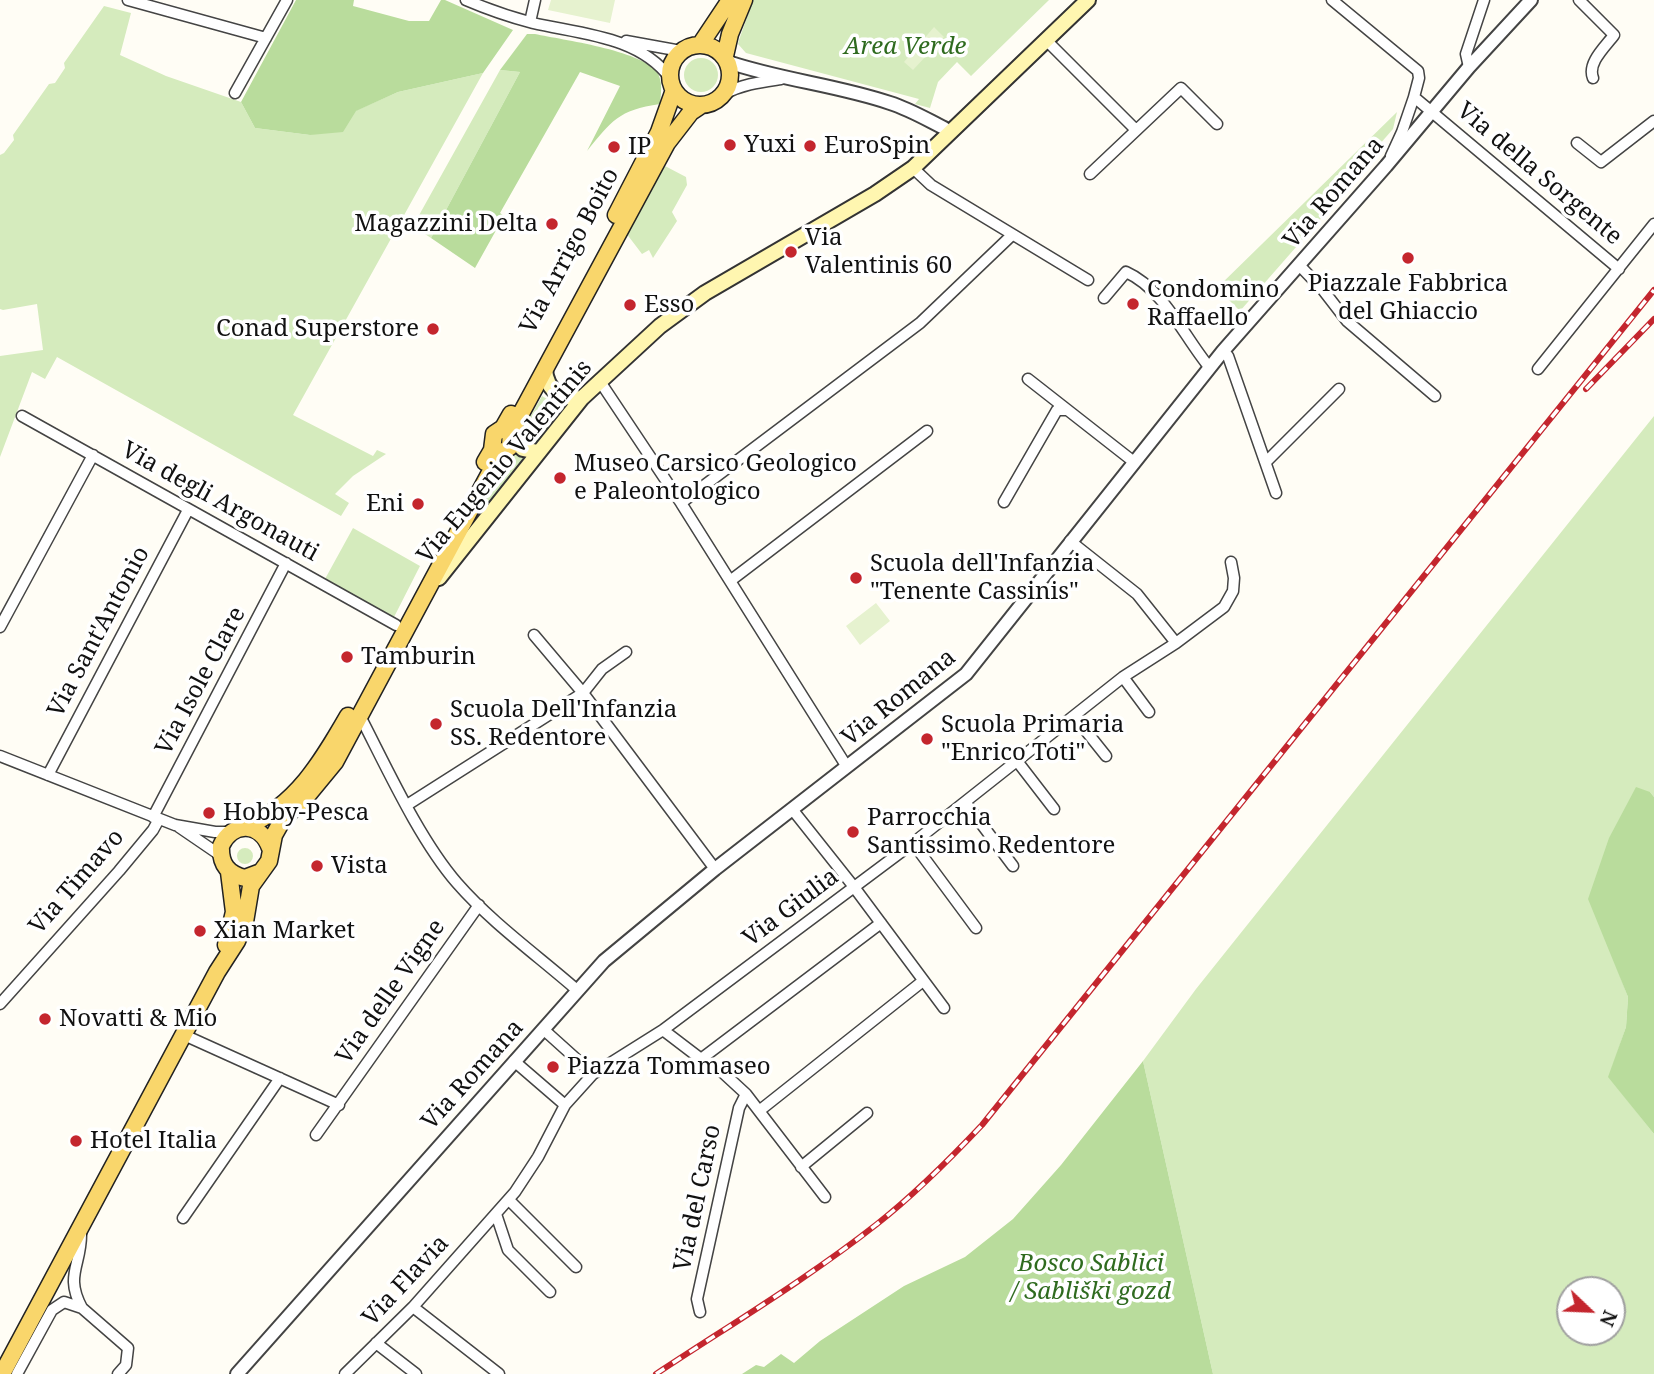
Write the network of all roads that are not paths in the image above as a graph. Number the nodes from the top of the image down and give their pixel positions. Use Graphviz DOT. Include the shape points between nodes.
graph roads {
  1 [pos="128,0"];
  2 [pos="288,0"];
  3 [pos="466,0"];
  4 [pos="535,0"];
  5 [pos="730,0"];
  6 [pos="744,0"];
  7 [pos="1088,0"];
  8 [pos="1332,0"];
  9 [pos="1484,0"];
  10 [pos="1531,0"];
  11 [pos="1579,0"];
  12 [pos="530,22"];
  13 [pos="266,38"];
  14 [pos="1046,40"];
  15 [pos="618,42"];
  16 [pos="700,45"];
  17 [pos="681,51"];
  18 [pos="726,59"];
  19 [pos="1469,67"];
  20 [pos="788,78"];
  21 [pos="1593,78"];
  22 [pos="672,84"];
  23 [pos="235,93"];
  24 [pos="724,94"];
  25 [pos="1414,97"];
  26 [pos="700,106"];
  27 [pos="1432,111"];
  28 [pos="1654,121"];
  29 [pos="1217,124"];
  30 [pos="1136,130"];
  31 [pos="949,134"];
  32 [pos="1577,143"];
  33 [pos="1386,166"];
  34 [pos="913,168"];
  35 [pos="1090,174"];
  36 [pos="1654,224"];
  37 [pos="1012,235"];
  38 [pos="1298,265"];
  39 [pos="1619,269"];
  40 [pos="1088,280"];
  41 [pos="1104,298"];
  42 [pos="1223,351"];
  43 [pos="1210,368"];
  44 [pos="1538,369"];
  45 [pos="545,370"];
  46 [pos="1028,379"];
  47 [pos="599,380"];
  48 [pos="1339,389"];
  49 [pos="1435,396"];
  50 [pos="582,398"];
  51 [pos="1067,410"];
  52 [pos="22,416"];
  53 [pos="927,431"];
  54 [pos="504,440"];
  55 [pos="538,452"];
  56 [pos="93,454"];
  57 [pos="1134,462"];
  58 [pos="1266,462"];
  59 [pos="1276,493"];
  60 [pos="1004,502"];
  61 [pos="681,503"];
  62 [pos="188,510"];
  63 [pos="1070,541"];
  64 [pos="1231,562"];
  65 [pos="286,564"];
  66 [pos="730,581"];
  67 [pos="416,599"];
  68 [pos="396,625"];
  69 [pos="0,627"];
  70 [pos="534,635"];
  71 [pos="1176,643"];
  72 [pos="626,652"];
  73 [pos="1123,677"];
  74 [pos="583,693"];
  75 [pos="1149,712"];
  76 [pos="360,716"];
  77 [pos="1074,716"];
  78 [pos="0,756"];
  79 [pos="1106,756"];
  80 [pos="1017,761"];
  81 [pos="846,767"];
  82 [pos="48,775"];
  83 [pos="965,802"];
  84 [pos="407,804"];
  85 [pos="792,809"];
  86 [pos="1054,809"];
  87 [pos="156,818"];
  88 [pos="175,825"];
  89 [pos="238,829"];
  90 [pos="913,843"];
  91 [pos="270,848"];
  92 [pos="220,855"];
  93 [pos="1013,866"];
  94 [pos="715,869"];
  95 [pos="229,872"];
  96 [pos="261,872"];
  97 [pos="854,887"];
  98 [pos="479,905"];
  99 [pos="881,923"];
  100 [pos="975,928"];
  101 [pos="217,972"];
  102 [pos="923,981"];
  103 [pos="577,990"];
  104 [pos="0,1004"];
  105 [pos="944,1008"];
  106 [pos="543,1029"];
  107 [pos="663,1030"];
  108 [pos="184,1035"];
  109 [pos="701,1059"];
  110 [pos="514,1061"];
  111 [pos="593,1074"];
  112 [pos="280,1078"];
  113 [pos="746,1094"];
  114 [pos="338,1105"];
  115 [pos="565,1105"];
  116 [pos="759,1111"];
  117 [pos="867,1113"];
  118 [pos="316,1135"];
  119 [pos="801,1167"];
  120 [pos="825,1197"];
  121 [pos="509,1200"];
  122 [pos="496,1214"];
  123 [pos="183,1217"];
  124 [pos="81,1230"];
  125 [pos="576,1267"];
  126 [pos="550,1292"];
  127 [pos="413,1307"];
  128 [pos="82,1308"];
  129 [pos="700,1312"];
  130 [pos="376,1343"];
  131 [pos="2,1374"];
  132 [pos="18,1374"];
  133 [pos="118,1374"];
  134 [pos="237,1374"];
  135 [pos="345,1374"];
  136 [pos="416,1374"];
  137 [pos="499,1374"];
  1 -- 13 [label="street"];
  2 -- 13 [label="street"];
  3 -- 12 [label="street"];
  4 -- 12 [label="street"];
  5 -- 16 [label="main road"];
  6 -- 18 [label="main road"];
  7 -- 14 [label="main road, Via Eugenio Valentinis"];
  8 -- 25 [label="street" via="1414,66 1419,78"];
  9 -- 19 [label="street" via="1466,54"];
  10 -- 19 [label="street, Via Romana"];
  11 -- 21 [label="street" via="1614,35 1592,64"];
  12 -- 15 [label="street"];
  13 -- 23 [label="street"];
  14 -- 30 [label="street"];
  14 -- 31 [label="main road, Via Eugenio Valentinis"];
  15 -- 17 [label="street"];
  15 -- 22 [label="street" via="657,61"];
  16 -- 17 [label="main road"];
  16 -- 18 [label="main road" via="711,46"];
  17 -- 22 [label="main road, Via Arrigo Boito" via="673,63"];
  18 -- 20 [label="street"];
  18 -- 24 [label="main road" via="730,82"];
  19 -- 27 [label="street, Via Romana"];
  20 -- 24 [label="street"];
  20 -- 31 [label="street" via="889,103"];
  22 -- 26 [label="main road" via="687,103"];
  22 -- 54 [label="main road, Via Arrigo Boito" via="668,111"];
  24 -- 26 [label="main road, Via Arrigo Boito"];
  25 -- 27 [label="street, Via della Sorgente"];
  25 -- 33 [label="street"];
  26 -- 45 [label="main road, Via Arrigo Boito" via="667,143"];
  27 -- 33 [label="street, Via Romana"];
  27 -- 39 [label="street, Via della Sorgente"];
  28 -- 32 [label="street" via="1601,162"];
  29 -- 30 [label="street" via="1181,88"];
  30 -- 35 [label="street"];
  31 -- 34 [label="main road, Via Eugenio Valentinis"];
  33 -- 38 [label="street, Via Romana"];
  34 -- 37 [label="street"];
  34 -- 47 [label="main road, Via Eugenio Valentinis" via="705,293"];
  36 -- 39 [label="street"];
  37 -- 40 [label="street"];
  37 -- 61 [label="street" via="920,323"];
  38 -- 42 [label="street, Via Romana"];
  38 -- 49 [label="street" via="1347,321"];
  39 -- 44 [label="street"];
  41 -- 43 [label="street" via="1126,272 1133,275 1157,295"];
  42 -- 43 [label="street, Via Romana"];
  42 -- 58 [label="street"];
  43 -- 57 [label="street, Via Romana"];
  45 -- 50 [label="main road" via="547,383 556,393"];
  45 -- 54 [label="main road, Via Arrigo Boito"];
  46 -- 51 [label="street"];
  47 -- 50 [label="main road, Via Eugenio Valentinis"];
  47 -- 61 [label="street"];
  48 -- 58 [label="street"];
  50 -- 55 [label="main road, Via Eugenio Valentinis"];
  51 -- 57 [label="street"];
  51 -- 60 [label="street" via="1057,410"];
  52 -- 56 [label="street, Via degli Argonauti"];
  53 -- 66 [label="street"];
  54 -- 55 [label="main road"];
  54 -- 67 [label="main road, Via Arrigo Boito"];
  55 -- 67 [label="main road, Via Eugenio Valentinis"];
  56 -- 62 [label="street, Via degli Argonauti"];
  56 -- 69 [label="street"];
  57 -- 63 [label="street, Via Romana"];
  58 -- 59 [label="street"];
  61 -- 66 [label="street"];
  62 -- 65 [label="street, Via degli Argonauti"];
  62 -- 82 [label="street, Via Sant'Antonio"];
  63 -- 71 [label="street" via="1137,594"];
  63 -- 81 [label="street, Via Romana" via="966,674"];
  64 -- 71 [label="street, Via Giulia" via="1231,599"];
  65 -- 68 [label="street, Via degli Argonauti"];
  65 -- 87 [label="street, Via Isole Clare"];
  66 -- 81 [label="street"];
  67 -- 68 [label="main road, Via Eugenio Valentinis"];
  67 -- 76 [label="main road, Via Eugenio Valentinis"];
  68 -- 89 [label="main road, Via Eugenio Valentinis" via="317,768 300,790 261,821"];
  70 -- 74 [label="street"];
  71 -- 73 [label="street, Via Giulia"];
  72 -- 74 [label="street" via="602,669"];
  73 -- 75 [label="street"];
  73 -- 77 [label="street, Via Giulia"];
  74 -- 84 [label="street"];
  74 -- 94 [label="street"];
  76 -- 84 [label="street"];
  76 -- 91 [label="main road, Via Eugenio Valentinis" via="335,762 284,819"];
  77 -- 79 [label="street"];
  77 -- 80 [label="street, Via Giulia"];
  78 -- 82 [label="street, Via Timavo"];
  80 -- 83 [label="street, Via Giulia"];
  80 -- 86 [label="street"];
  81 -- 85 [label="street, Via Romana"];
  82 -- 87 [label="street, Via Timavo"];
  83 -- 90 [label="street, Via Giulia"];
  83 -- 93 [label="street"];
  84 -- 98 [label="street" via="443,865"];
  85 -- 94 [label="street, Via Romana"];
  85 -- 97 [label="street"];
  87 -- 88 [label="street, Via Timavo"];
  87 -- 104 [label="street, Via Timavo" via="153,830 119,871"];
  88 -- 89 [label="street, Via Timavo" via="215,832"];
  88 -- 92 [label="street, Via Timavo"];
  89 -- 91 [label="main road" via="258,831"];
  89 -- 92 [label="main road" via="224,838"];
  90 -- 97 [label="street, Via Giulia"];
  90 -- 100 [label="street"];
  91 -- 96 [label="main road" via="269,861"];
  92 -- 95 [label="main road, Via Timavo"];
  94 -- 103 [label="street, Via Romana" via="604,961"];
  95 -- 96 [label="main road" via="245,878"];
  95 -- 101 [label="main road" via="233,921"];
  96 -- 101 [label="main road" via="251,886 237,941"];
  97 -- 99 [label="street"];
  97 -- 107 [label="street, Via Giulia"];
  98 -- 103 [label="street"];
  98 -- 114 [label="street, Via delle Vigne"];
  99 -- 102 [label="street"];
  99 -- 109 [label="street"];
  101 -- 108 [label="main road"];
  102 -- 105 [label="street"];
  102 -- 116 [label="street"];
  103 -- 106 [label="street, Via Romana"];
  106 -- 110 [label="street, Via Romana"];
  106 -- 111 [label="street"];
  107 -- 109 [label="street"];
  107 -- 111 [label="street, Via Giulia"];
  108 -- 112 [label="street"];
  108 -- 124 [label="main road"];
  109 -- 113 [label="street"];
  110 -- 115 [label="street"];
  110 -- 134 [label="street, Via Romana"];
  111 -- 115 [label="street"];
  112 -- 114 [label="street"];
  112 -- 123 [label="street"];
  113 -- 116 [label="street"];
  113 -- 129 [label="street, Via del Carso" via="739,1108 697,1299"];
  114 -- 118 [label="street, Via delle Vigne"];
  115 -- 121 [label="street, Via Flavia"];
  116 -- 119 [label="street"];
  117 -- 119 [label="street"];
  119 -- 120 [label="street"];
  121 -- 122 [label="street, Via Flavia"];
  121 -- 125 [label="street"];
  122 -- 126 [label="street" via="509,1250"];
  122 -- 127 [label="street, Via Flavia"];
  124 -- 128 [label="street" via="73,1285"];
  124 -- 131 [label="main road"];
  127 -- 130 [label="street, Via Flavia"];
  127 -- 137 [label="street"];
  128 -- 132 [label="street" via="64,1303 52,1310"];
  128 -- 133 [label="street" via="128,1348 126,1365"];
  130 -- 135 [label="street, Via Flavia"];
  130 -- 136 [label="street"];
}
